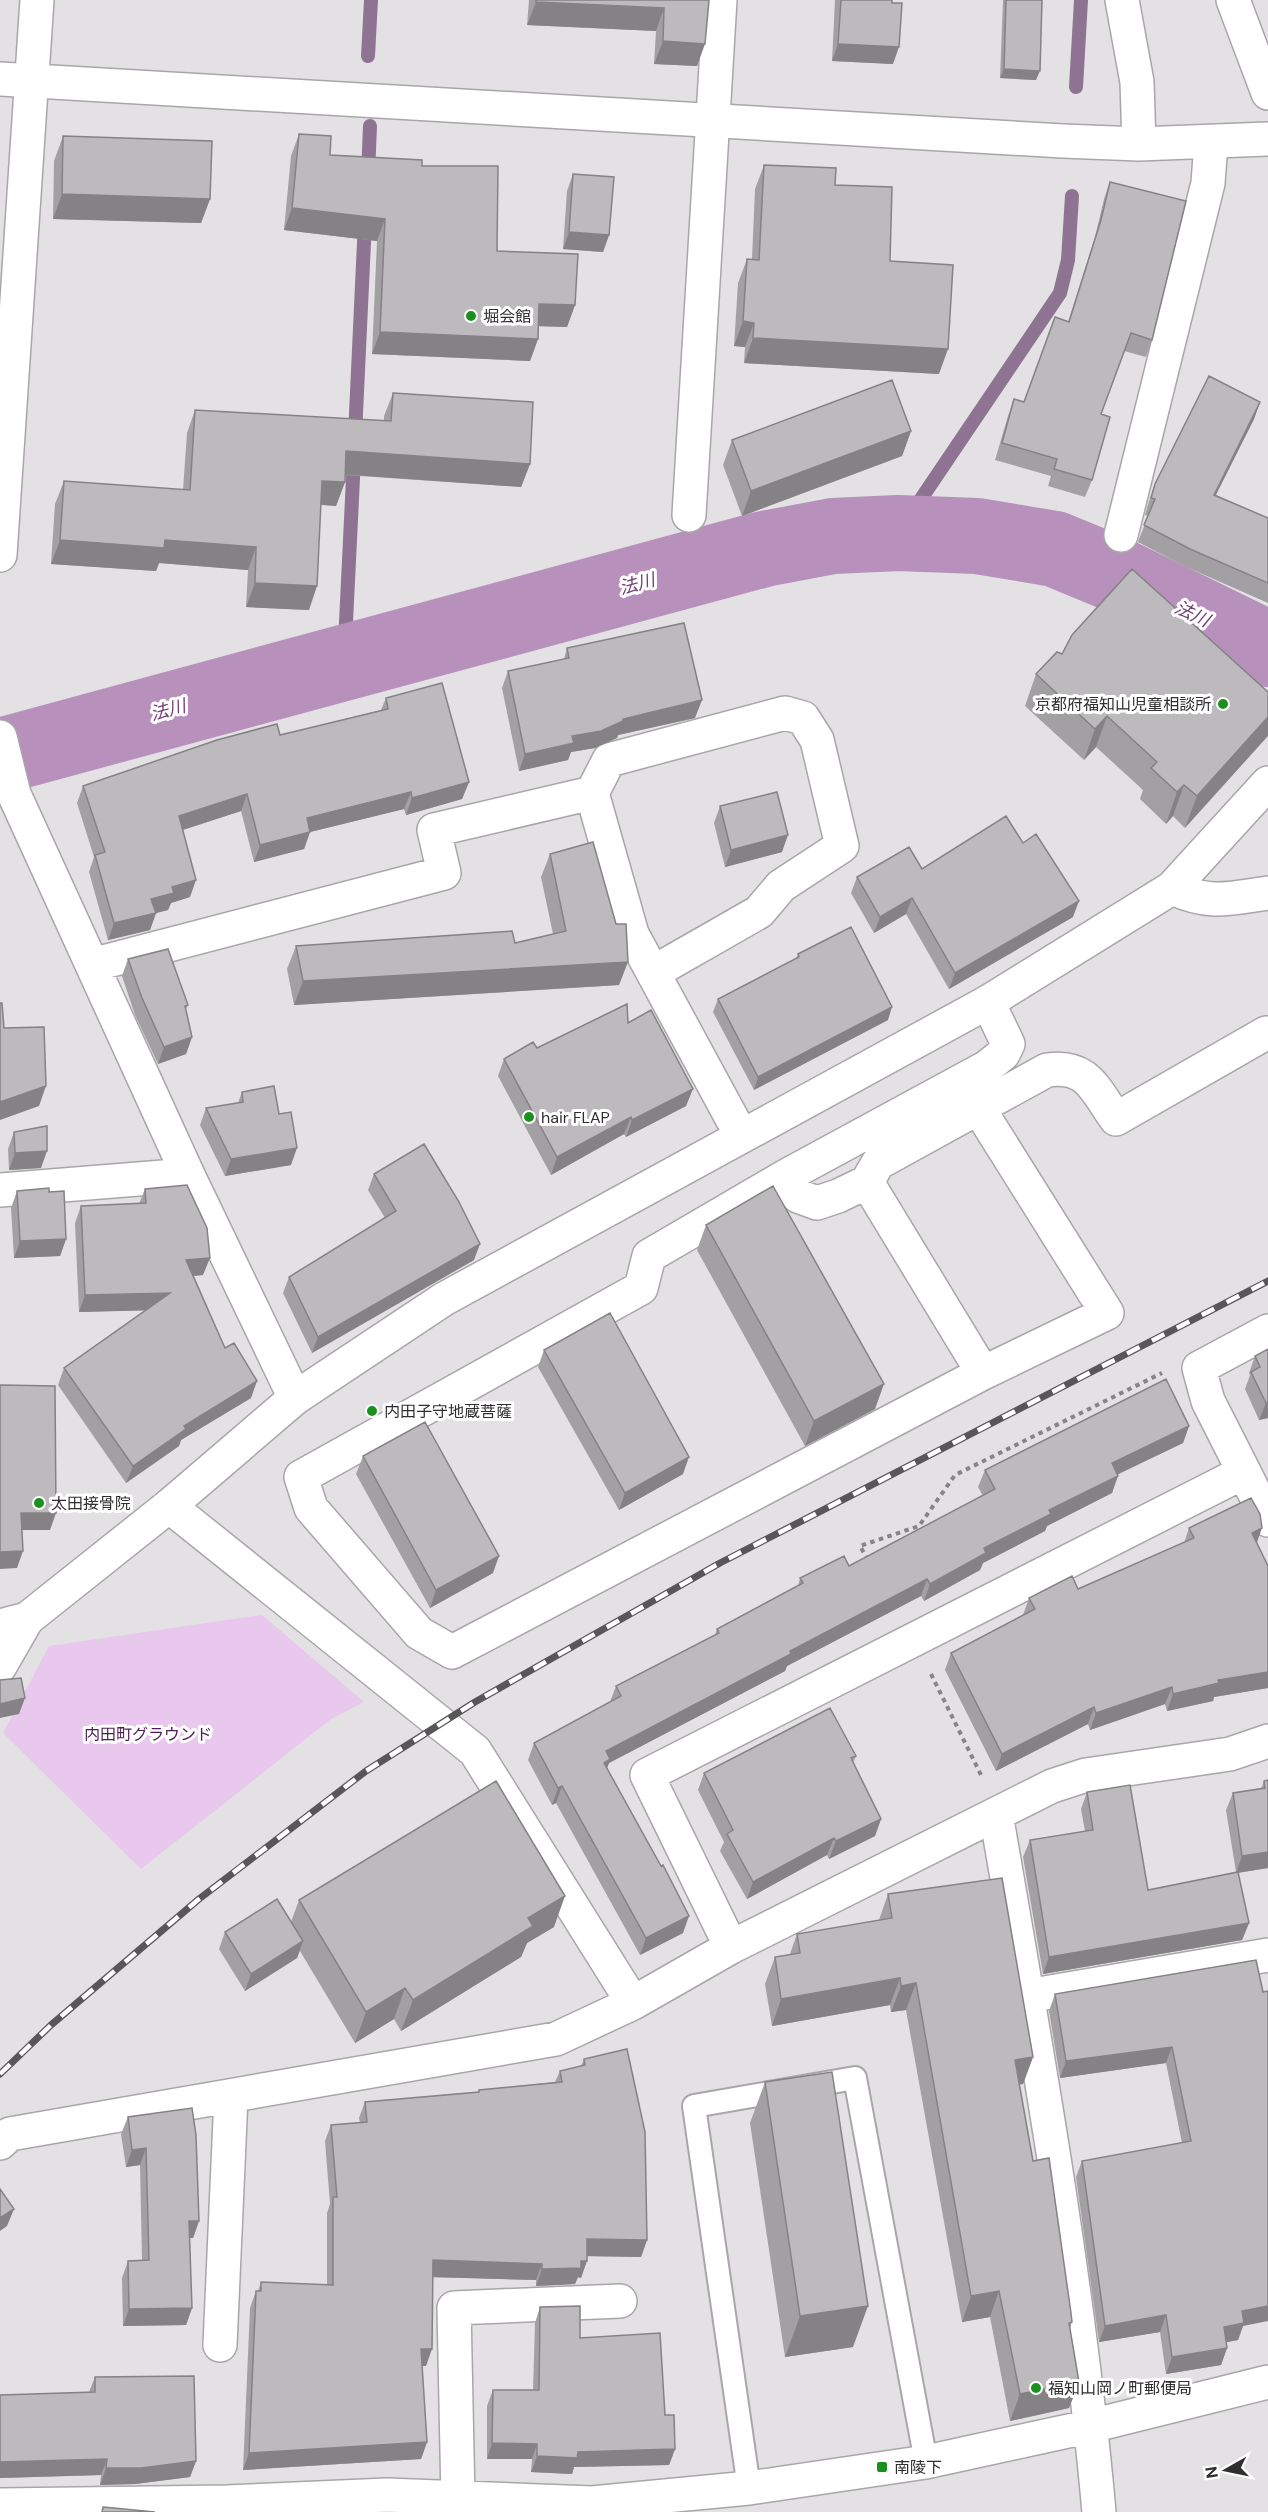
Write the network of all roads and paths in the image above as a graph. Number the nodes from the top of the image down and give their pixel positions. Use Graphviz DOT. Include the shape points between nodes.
graph roads {
  1 [pos="37,0"];
  2 [pos="720,0"];
  3 [pos="1122,0"];
  4 [pos="1233,0"];
  5 [pos="0,79"];
  6 [pos="33,80"];
  7 [pos="1268,93"];
  8 [pos="713,119"];
  9 [pos="1268,139"];
  10 [pos="1211,143"];
  11 [pos="1139,144"];
  12 [pos="689,515"];
  13 [pos="1121,535"];
  14 [pos="0,555"];
  15 [pos="0,737"];
  16 [pos="1268,783"];
  17 [pos="592,793"];
  18 [pos="1172,888"];
  19 [pos="1268,894"];
  20 [pos="92,965"];
  21 [pos="654,972"];
  22 [pos="988,1002"];
  23 [pos="1266,1034"];
  24 [pos="979,1109"];
  25 [pos="741,1135"];
  26 [pos="188,1175"];
  27 [pos="786,1176"];
  28 [pos="867,1182"];
  29 [pos="0,1190"];
  30 [pos="1268,1331"];
  31 [pos="1199,1368"];
  32 [pos="982,1373"];
  33 [pos="295,1398"];
  34 [pos="1244,1472"];
  35 [pos="170,1506"];
  36 [pos="1268,1520"];
  37 [pos="872,1567"];
  38 [pos="14,1622"];
  39 [pos="913,1638"];
  40 [pos="0,1666"];
  41 [pos="1268,1741"];
  42 [pos="996,1814"];
  43 [pos="730,1947"];
  44 [pos="1268,1955"];
  45 [pos="1027,1996"];
  46 [pos="633,2003"];
  47 [pos="231,2097"];
  48 [pos="0,2143"];
  49 [pos="620,2301"];
  50 [pos="220,2345"];
  51 [pos="1268,2382"];
  52 [pos="1091,2426"];
  53 [pos="926,2462"];
  54 [pos="748,2488"];
  55 [pos="458,2500"];
  56 [pos="0,2505"];
  57 [pos="227,2507"];
  58 [pos="1099,2512"];
  1 -- 6 [label="main road"];
  2 -- 8 [label="main road"];
  3 -- 11 [label="main road" via="1137,82"];
  4 -- 7 [label="main road"];
  5 -- 6 [label="main road"];
  6 -- 8 [label="main road"];
  6 -- 14 [label="main road"];
  8 -- 11 [label="main road"];
  8 -- 12 [label="main road"];
  9 -- 10 [label="main road"];
  10 -- 11 [label="main road"];
  10 -- 13 [label="main road" via="1208,183"];
  15 -- 20 [label="main road" via="14,794"];
  16 -- 18 [label="main road"];
  17 -- 20 [label="main road" via="434,830 444,873"];
  17 -- 21 [label="main road" via="632,934"];
  17 -- 21 [label="main road" via="609,760 784,713 802,718 817,740 842,846 781,886 759,912"];
  18 -- 19 [label="main road" via="1216,901"];
  18 -- 22 [label="main road"];
  20 -- 26 [label="main road"];
  21 -- 25 [label="main road"];
  22 -- 25 [label="main road"];
  22 -- 27 [label="main road" via="1008,1044 1003,1054 987,1067"];
  23 -- 24 [label="main road" via="1116,1119 1088,1079 1064,1067 1047,1070"];
  24 -- 28 [label="main road" via="878,1163"];
  24 -- 32 [label="main road" via="1107,1313"];
  25 -- 33 [label="main road" via="444,1299"];
  26 -- 29 [label="main road"];
  26 -- 33 [label="main road"];
  27 -- 28 [label="main road" via="798,1196 817,1203"];
  27 -- 32 [label="main road" via="649,1256 640,1288 301,1477 311,1508 419,1633 452,1652"];
  28 -- 32 [label="main road"];
  30 -- 31 [label="main road"];
  31 -- 34 [label="main road" via="1208,1401"];
  31 -- 37 [label="path" via="1166,1371 955,1475 919,1527 860,1546"];
  33 -- 35 [label="main road"];
  34 -- 36 [label="main road"];
  34 -- 39 [label="main road"];
  35 -- 38 [label="main road"];
  35 -- 46 [label="main road" via="475,1751"];
  38 -- 40 [label="main road"];
  39 -- 42 [label="path" via="989,1792"];
  39 -- 43 [label="main road" via="647,1775"];
  41 -- 42 [label="main road" via="1230,1754 1086,1775 1052,1786"];
  42 -- 43 [label="main road"];
  42 -- 45 [label="main road"];
  43 -- 46 [label="main road"];
  44 -- 45 [label="main road"];
  45 -- 52 [label="main road" via="1066,2226"];
  46 -- 47 [label="main road" via="556,2039"];
  47 -- 48 [label="main road" via="10,2134"];
  47 -- 50 [label="main road"];
  49 -- 55 [label="main road" via="454,2308"];
  51 -- 52 [label="main road"];
  52 -- 53 [label="main road"];
  52 -- 58 [label="main road"];
  53 -- 54 [label="main road"];
  53 -- 54 [label="lane" via="855,2078 694,2106"];
  54 -- 55 [label="main road" via="592,2503"];
  55 -- 57 [label="main road" via="387,2495"];
  56 -- 57 [label="main road"];
}
